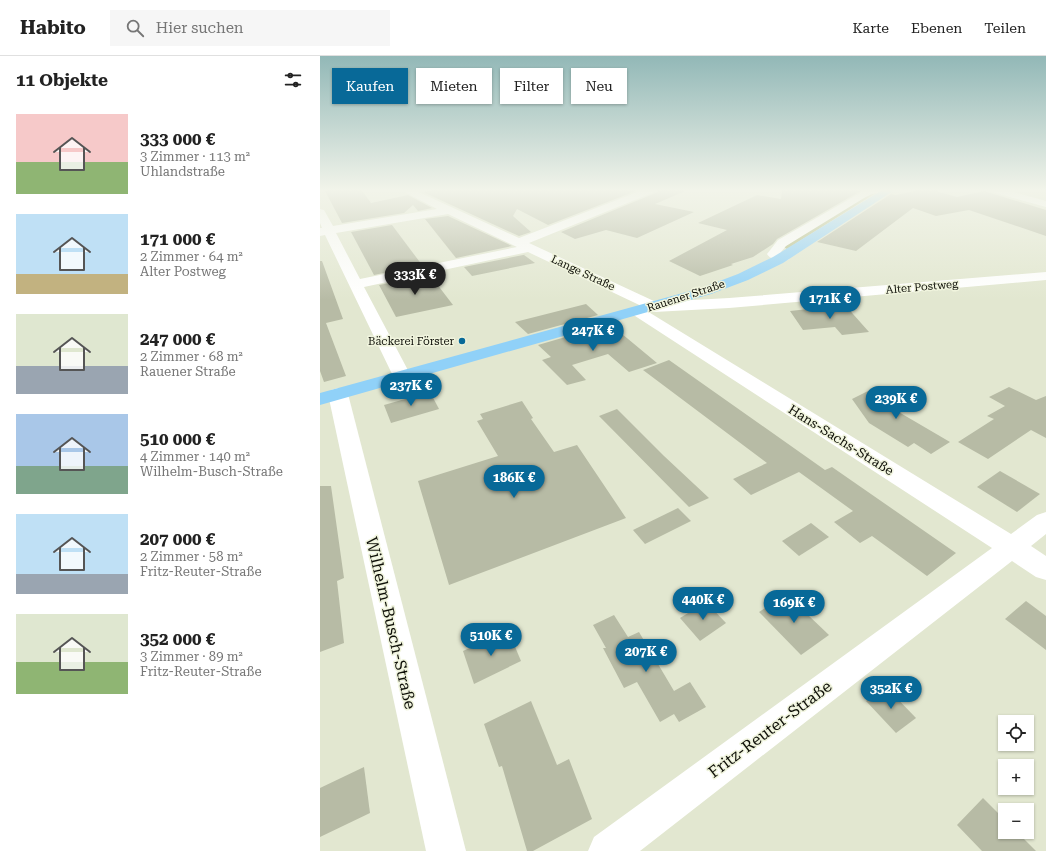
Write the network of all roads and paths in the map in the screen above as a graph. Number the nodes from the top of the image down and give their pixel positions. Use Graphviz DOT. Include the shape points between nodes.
graph roads {
  1 [pos="354,226"];
  2 [pos="483,226"];
  3 [pos="560,226"];
  4 [pos="831,226"];
  5 [pos="325,231"];
  6 [pos="518,243"];
  7 [pos="531,248"];
  8 [pos="1046,276"];
  9 [pos="356,284"];
  10 [pos="645,309"];
  11 [pos="402,376"];
  12 [pos="329,397"];
  13 [pos="1046,521"];
  14 [pos="1011,547"];
  15 [pos="1046,570"];
  16 [pos="446,851"];
  17 [pos="608,851"];
  1 -- 5 [label="street"];
  2 -- 6 [label="street, Lange Straße"];
  3 -- 6 [label="street"];
  4 -- 10 [label="main road, Rauener Straße" via="783,257 737,279"];
  5 -- 9 [label="street"];
  6 -- 7 [label="street, Lange Straße"];
  7 -- 9 [label="street"];
  7 -- 10 [label="street, Lange Straße"];
  8 -- 10 [label="street, Alter Postweg"];
  9 -- 11 [label="street"];
  10 -- 11 [label="main road, Rauener Straße"];
  10 -- 14 [label="street, Hans-Sachs-Straße"];
  11 -- 12 [label="main road, Rauener Straße"];
  12 -- 16 [label="street, Wilhelm-Busch-Straße"];
  13 -- 14 [label="street, Fritz-Reuter-Straße"];
  14 -- 15 [label="street, Hans-Sachs-Straße"];
  14 -- 17 [label="street, Fritz-Reuter-Straße"];
}
